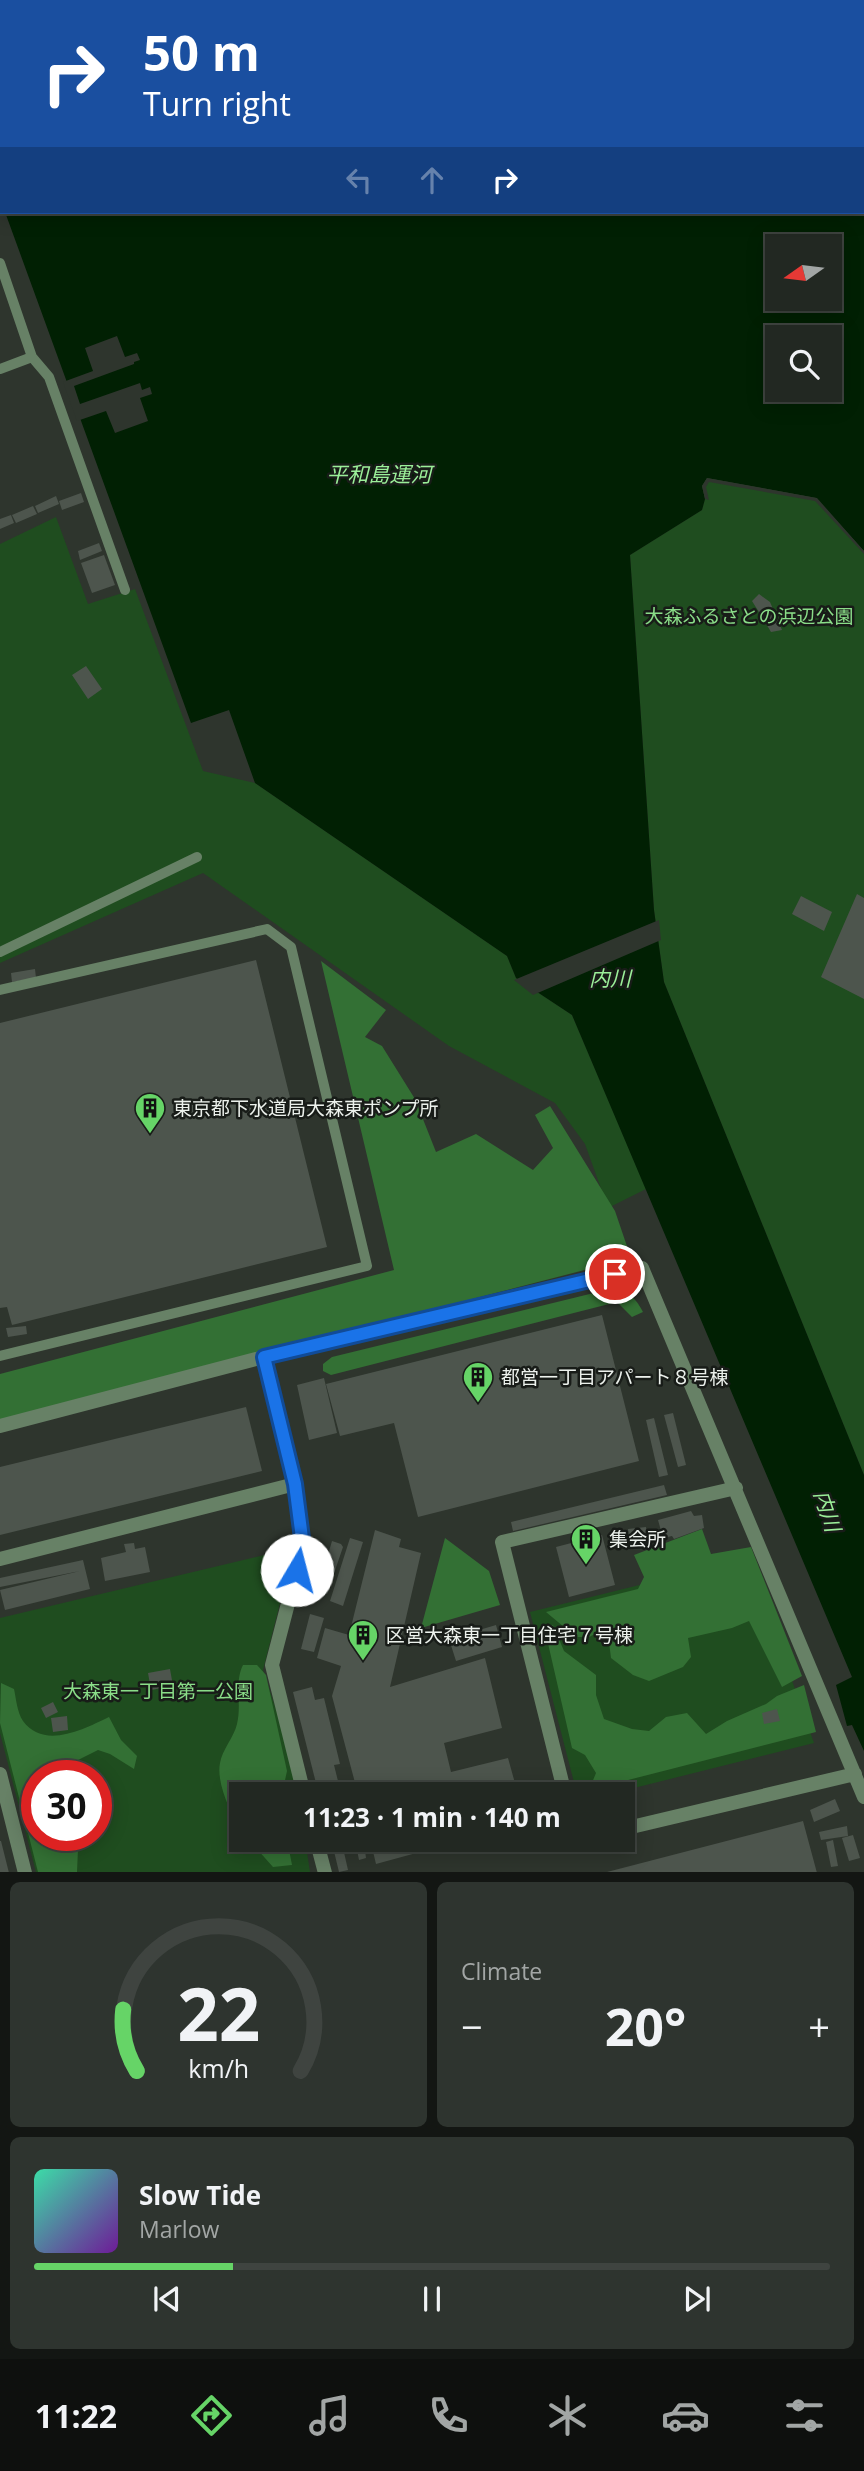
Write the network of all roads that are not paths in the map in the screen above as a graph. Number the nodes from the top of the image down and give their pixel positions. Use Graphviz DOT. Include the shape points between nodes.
graph roads {
  1 [pos="0,262"];
  2 [pos="32,357"];
  3 [pos="0,369"];
  4 [pos="125,590"];
  5 [pos="197,857"];
  6 [pos="0,952"];
  7 [pos="0,990"];
  8 [pos="0,1356"];
  9 [pos="264,1357"];
  10 [pos="0,1426"];
  11 [pos="295,1484"];
  12 [pos="736,1488"];
  13 [pos="0,1559"];
  14 [pos="0,1774"];
  15 [pos="855,1774"];
  16 [pos="301,1782"];
  17 [pos="562,1782"];
  18 [pos="864,1797"];
  19 [pos="635,1826"];
  20 [pos="320,1852"];
  21 [pos="25,1872"];
  22 [pos="325,1872"];
  1 -- 2 [label="lane"];
  2 -- 3 [label="lane"];
  2 -- 4 [label="lane" via="49,377"];
  5 -- 6 [label="lane"];
  7 -- 8 [label="lane" via="267,929 291,947 367,1266"];
  9 -- 10 [label="street"];
  9 -- 11 [label="street"];
  9 -- 12 [label="street" via="642,1268"];
  11 -- 13 [label="street"];
  11 -- 16 [label="street" via="303,1546 272,1665"];
  12 -- 15 [label="street"];
  12 -- 17 [label="street" via="502,1542"];
  14 -- 21 [label="street"];
  15 -- 18 [label="street"];
  15 -- 19 [label="street"];
  20 -- 22 [label="street"];
}
